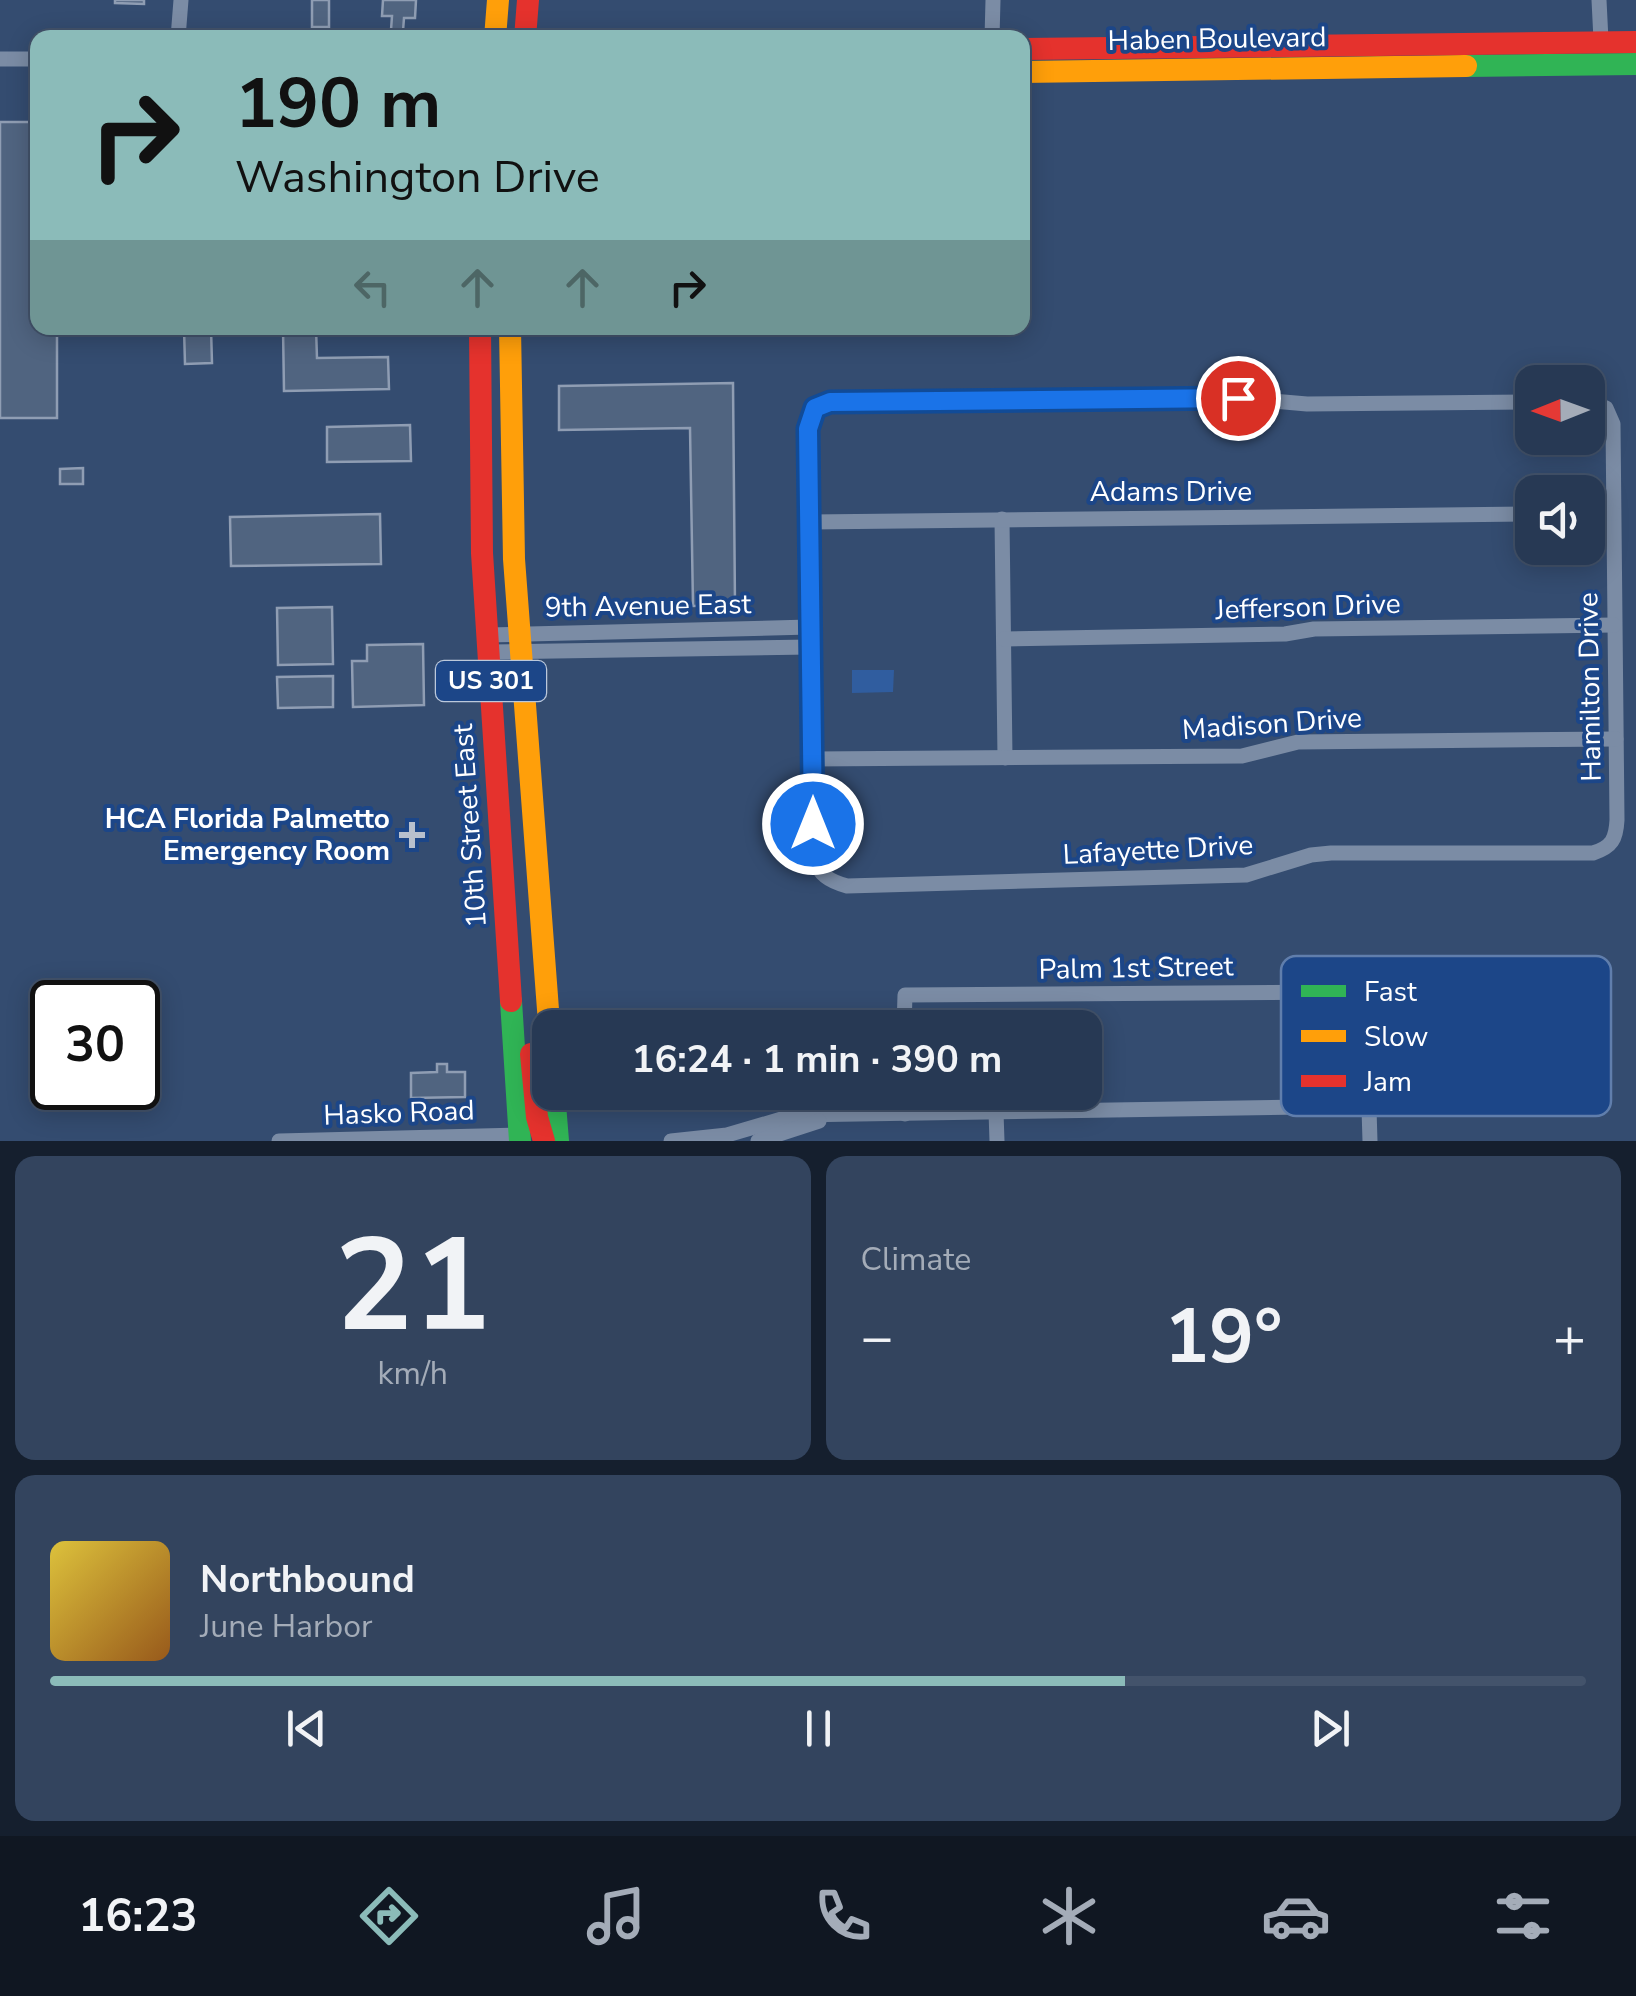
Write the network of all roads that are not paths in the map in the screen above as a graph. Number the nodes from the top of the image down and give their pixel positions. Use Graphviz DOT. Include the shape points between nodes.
graph roads {
  1 [pos="181,0"];
  2 [pos="498,0"];
  3 [pos="528,0"];
  4 [pos="993,0"];
  5 [pos="1599,0"];
  6 [pos="179,30"];
  7 [pos="496,30"];
  8 [pos="526,30"];
  9 [pos="992,30"];
  10 [pos="1601,40"];
  11 [pos="1412,42"];
  12 [pos="1636,42"];
  13 [pos="1030,49"];
  14 [pos="30,59"];
  15 [pos="0,60"];
  16 [pos="1636,64"];
  17 [pos="1413,66"];
  18 [pos="1030,72"];
  19 [pos="480,335"];
  20 [pos="489,335"];
  21 [pos="510,335"];
  22 [pos="1515,402"];
  23 [pos="1605,408"];
  24 [pos="510,493"];
  25 [pos="1605,513"];
  26 [pos="1614,513"];
  27 [pos="1515,514"];
  28 [pos="1002,519"];
  29 [pos="810,522"];
  30 [pos="810,626"];
  31 [pos="1614,626"];
  32 [pos="1004,639"];
  33 [pos="520,643"];
  34 [pos="488,644"];
  35 [pos="810,647"];
  36 [pos="1616,739"];
  37 [pos="1005,758"];
  38 [pos="813,760"];
  39 [pos="1610,846"];
  40 [pos="502,856"];
  41 [pos="1281,991"];
  42 [pos="548,1010"];
  43 [pos="905,1010"];
  44 [pos="1281,1107"];
  45 [pos="555,1110"];
  46 [pos="905,1110"];
  47 [pos="996,1112"];
  48 [pos="848,1113"];
  49 [pos="905,1114"];
  50 [pos="522,1139"];
  51 [pos="279,1141"];
  52 [pos="544,1141"];
  53 [pos="558,1141"];
  54 [pos="671,1141"];
  55 [pos="758,1141"];
  56 [pos="997,1141"];
  1 -- 6 [label="street"];
  2 -- 7 [label="main road"];
  3 -- 8 [label="main road"];
  4 -- 9 [label="street"];
  5 -- 10 [label="street"];
  10 -- 11 [label="main road, Haben Boulevard"];
  10 -- 12 [label="main road, Haben Boulevard"];
  11 -- 13 [label="main road, Haben Boulevard"];
  11 -- 17 [label="street"];
  14 -- 15 [label="street"];
  16 -- 17 [label="main road, Haben Boulevard"];
  17 -- 18 [label="main road, Haben Boulevard"];
  19 -- 34 [label="main road, 10th Street East / US 301"];
  20 -- 24 [label="main road" via="496,464"];
  21 -- 24 [label="main road, US 301"];
  22 -- 29 [label="street" via="830,402 815,408 808,429"];
  23 -- 26 [label="street, Hamilton Drive" via="1613,424"];
  24 -- 33 [label="main road, US 301"];
  25 -- 26 [label="street"];
  26 -- 31 [label="street, Hamilton Drive"];
  27 -- 28 [label="street, Adams Drive"];
  28 -- 29 [label="street, Adams Drive"];
  28 -- 32 [label="street"];
  29 -- 30 [label="street"];
  30 -- 33 [label="street, 9th Avenue East"];
  30 -- 35 [label="street"];
  31 -- 32 [label="street, Jefferson Drive"];
  31 -- 36 [label="street, Hamilton Drive"];
  32 -- 37 [label="street"];
  33 -- 34 [label="street, 9th Avenue East"];
  33 -- 35 [label="street, 9th Avenue East"];
  33 -- 42 [label="main road, US 301"];
  34 -- 40 [label="main road, 10th Street East / US 301"];
  35 -- 38 [label="street"];
  36 -- 37 [label="street, Madison Drive" via="1298,742 1242,756"];
  36 -- 39 [label="street, Hamilton Drive" via="1617,820"];
  37 -- 38 [label="street, Madison Drive"];
  38 -- 39 [label="street, Lafayette Drive" via="813,856 825,877 848,886 1246,874 1331,853 1593,853"];
  40 -- 50 [label="main road, 10th Street East / US 301"];
  40 -- 52 [label="main road" via="521,946"];
  41 -- 43 [label="street, Palm 1st Street" via="905,995"];
  44 -- 47 [label="street"];
  45 -- 53 [label="main road"];
  46 -- 49 [label="street"];
  47 -- 49 [label="street"];
  47 -- 56 [label="street"];
  48 -- 49 [label="street"];
  48 -- 54 [label="street" via="795,1115 728,1136"];
  48 -- 55 [label="street"];
  50 -- 51 [label="street, Hasko Road"];
}
